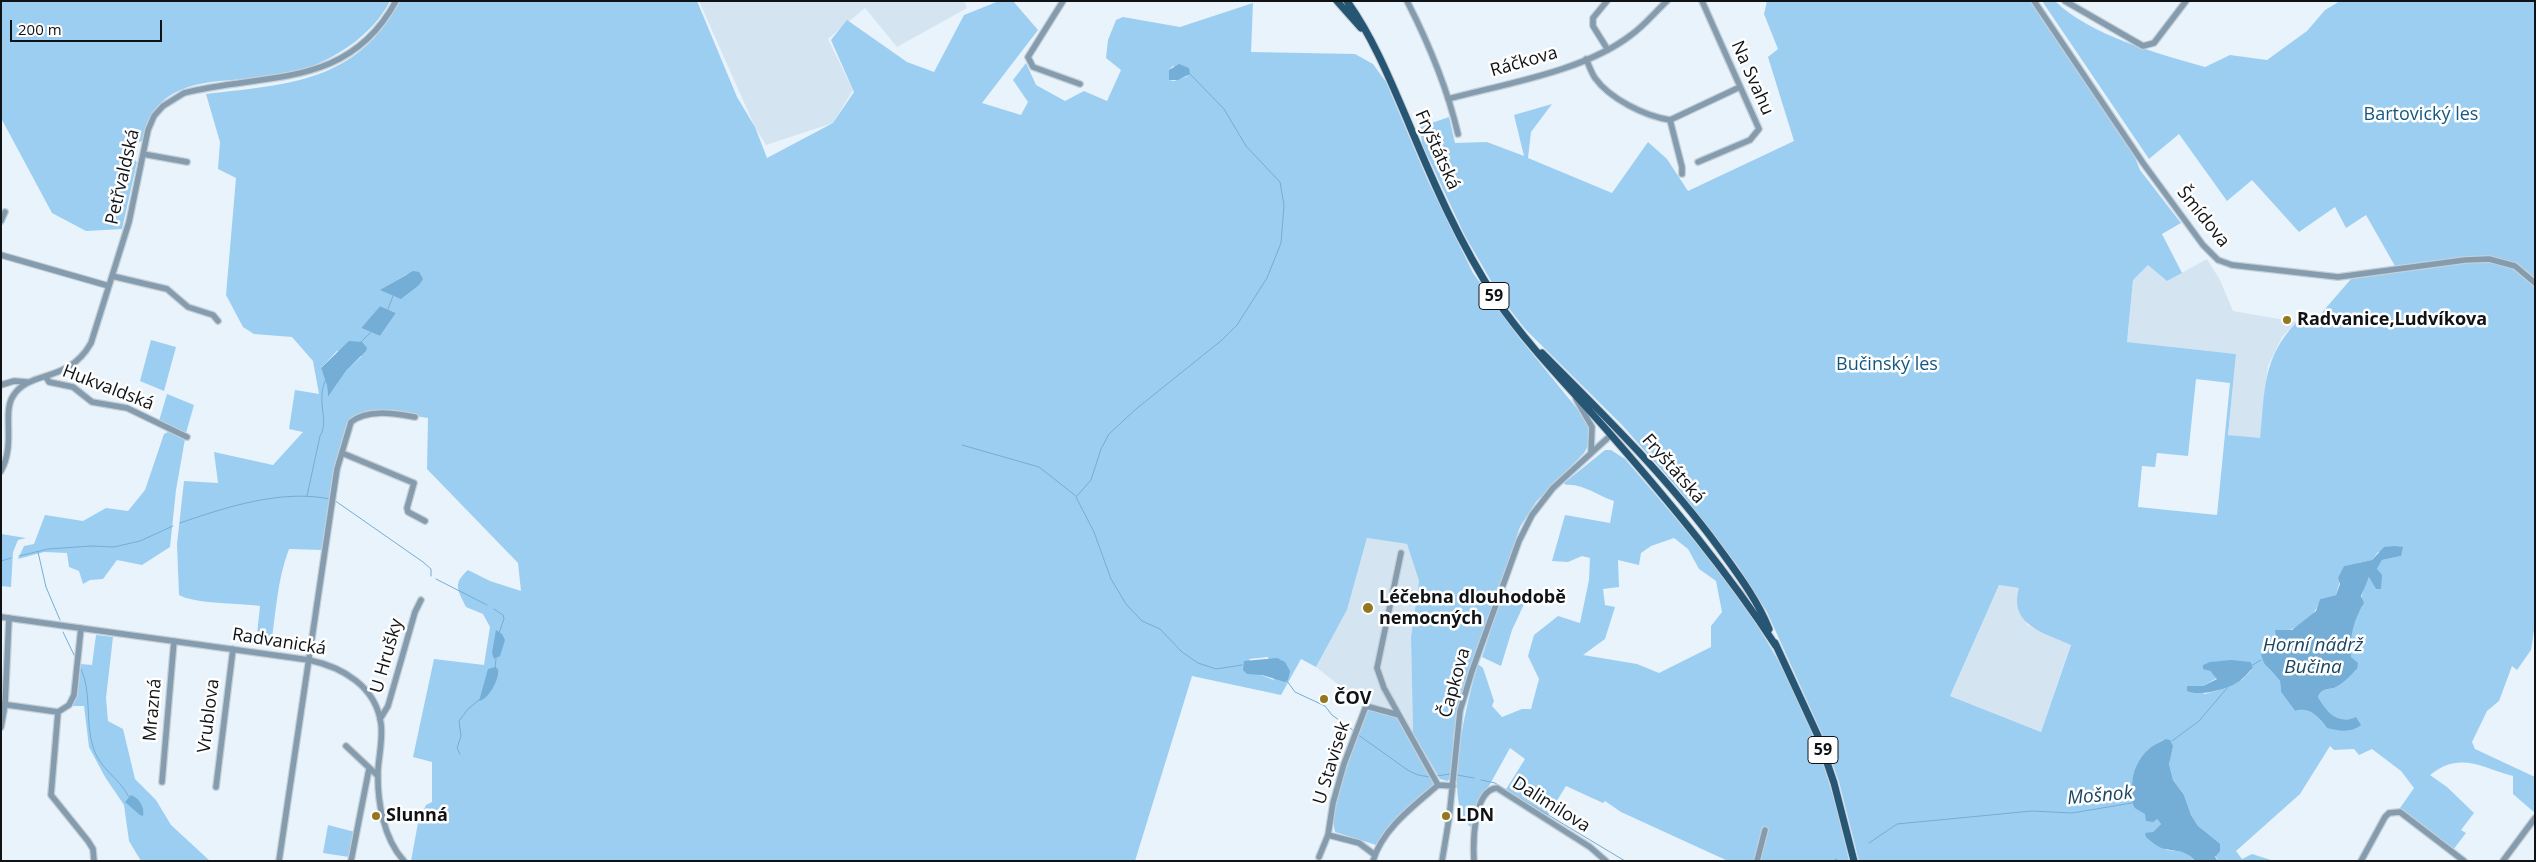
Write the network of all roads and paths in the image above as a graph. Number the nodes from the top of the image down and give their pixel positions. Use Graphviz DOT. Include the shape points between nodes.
graph roads {
  1 [pos="396,1"];
  2 [pos="1063,1"];
  3 [pos="1337,1"];
  4 [pos="1348,1"];
  5 [pos="1407,1"];
  6 [pos="1607,1"];
  7 [pos="1667,1"];
  8 [pos="1702,1"];
  9 [pos="2034,1"];
  10 [pos="2065,1"];
  11 [pos="2186,1"];
  12 [pos="1367,34"];
  13 [pos="1608,50"];
  14 [pos="1586,60"];
  15 [pos="1080,84"];
  16 [pos="1740,87"];
  17 [pos="1448,99"];
  18 [pos="1670,120"];
  19 [pos="1458,134"];
  20 [pos="143,154"];
  21 [pos="186,162"];
  22 [pos="1698,162"];
  23 [pos="1682,174"];
  24 [pos="5,212"];
  25 [pos="1,221"];
  26 [pos="1,255"];
  27 [pos="112,276"];
  28 [pos="2535,283"];
  29 [pos="109,286"];
  30 [pos="218,321"];
  31 [pos="1521,332"];
  32 [pos="46,377"];
  33 [pos="26,382"];
  34 [pos="1,384"];
  35 [pos="1574,395"];
  36 [pos="415,417"];
  37 [pos="1608,418"];
  38 [pos="1611,435"];
  39 [pos="187,437"];
  40 [pos="1633,445"];
  41 [pos="1591,452"];
  42 [pos="342,453"];
  43 [pos="1,471"];
  44 [pos="425,521"];
  45 [pos="1402,553"];
  46 [pos="421,600"];
  47 [pos="1,617"];
  48 [pos="9,618"];
  49 [pos="82,628"];
  50 [pos="174,641"];
  51 [pos="1776,646"];
  52 [pos="233,649"];
  53 [pos="308,660"];
  54 [pos="3,704"];
  55 [pos="58,712"];
  56 [pos="1399,715"];
  57 [pos="380,719"];
  58 [pos="1,726"];
  59 [pos="346,746"];
  60 [pos="369,769"];
  61 [pos="378,776"];
  62 [pos="162,782"];
  63 [pos="1438,785"];
  64 [pos="1453,786"];
  65 [pos="216,787"];
  66 [pos="2535,818"];
  67 [pos="1765,830"];
  68 [pos="1328,835"];
  69 [pos="1319,857"];
  70 [pos="94,858"];
  71 [pos="1374,858"];
  72 [pos="279,861"];
  73 [pos="351,861"];
  74 [pos="404,861"];
  75 [pos="1442,861"];
  76 [pos="1474,861"];
  77 [pos="1606,861"];
  78 [pos="1757,861"];
  79 [pos="1854,861"];
  80 [pos="2361,861"];
  81 [pos="2464,861"];
  82 [pos="2502,861"];
  1 -- 20 [label="street, Petřvaldská" via="374,31 334,62 295,76 192,91 170,100 151,123"];
  2 -- 15 [label="street" via="1028,57 1034,67"];
  3 -- 12 [label="main road, 59"];
  4 -- 12 [label="main road, 59"];
  5 -- 17 [label="street" via="1430,46"];
  6 -- 13 [label="street" via="1593,18 1593,26"];
  7 -- 13 [label="street, Ráčkova" via="1632,35"];
  8 -- 16 [label="street, Na Svahu"];
  9 -- 28 [label="street, Šmídova" via="2143,163 2203,245 2222,262 2331,277 2474,259 2507,263"];
  10 -- 11 [label="street" via="2143,46 2154,43"];
  12 -- 31 [label="main road, Fryštátská / 59" via="1478,270"];
  13 -- 14 [label="street, Ráčkova"];
  14 -- 17 [label="street, Ráčkova"];
  14 -- 18 [label="street" via="1595,78 1616,97"];
  16 -- 18 [label="street"];
  16 -- 22 [label="street, Na Svahu" via="1759,129 1750,140"];
  17 -- 19 [label="street"];
  18 -- 23 [label="street"];
  20 -- 21 [label="street"];
  20 -- 27 [label="street, Petřvaldská"];
  24 -- 25 [label="street"];
  26 -- 29 [label="street"];
  27 -- 29 [label="street, Petřvaldská"];
  27 -- 30 [label="street" via="167,289 188,307 213,315"];
  29 -- 32 [label="street, Petřvaldská" via="88,349 70,367"];
  31 -- 35 [label="main road, Fryštátská / 59"];
  31 -- 37 [label="main road, Fryštátská / 59"];
  32 -- 33 [label="street, Petřvaldská"];
  32 -- 39 [label="street, Hukvaldská" via="49,382 73,387 92,402 127,408"];
  33 -- 34 [label="street, Petřvaldská"];
  33 -- 43 [label="street" via="12,396 9,405 10,448"];
  35 -- 38 [label="main road, Fryštátská / 59"];
  35 -- 41 [label="street" via="1592,427"];
  36 -- 42 [label="street" via="382,412 355,419"];
  37 -- 38 [label="street"];
  37 -- 40 [label="main road, Fryštátská / 59"];
  38 -- 40 [label="street"];
  38 -- 41 [label="street, Čapkova"];
  38 -- 51 [label="main road, Fryštátská / 59" via="1710,551"];
  40 -- 51 [label="main road, Fryštátská / 59" via="1678,496 1733,568 1763,614"];
  41 -- 64 [label="street, Čapkova" via="1554,488 1521,535 1464,698 1457,733"];
  42 -- 44 [label="street" via="414,483 408,512"];
  42 -- 53 [label="street"];
  45 -- 56 [label="street" via="1377,668"];
  46 -- 57 [label="street, U Hrušky" via="388,706"];
  47 -- 48 [label="street, Radvanická"];
  48 -- 49 [label="street, Radvanická"];
  48 -- 54 [label="street"];
  49 -- 50 [label="street, Radvanická"];
  49 -- 55 [label="street" via="72,699"];
  50 -- 52 [label="street, Radvanická"];
  50 -- 62 [label="street, Mrazná"];
  51 -- 79 [label="main road, Fryštátská / 59" via="1818,736"];
  52 -- 53 [label="street, Radvanická"];
  52 -- 65 [label="street, Vrublova"];
  53 -- 57 [label="street, Radvanická" via="329,664 350,675 370,696"];
  53 -- 72 [label="street"];
  54 -- 55 [label="street"];
  54 -- 58 [label="street"];
  55 -- 70 [label="street" via="50,795 88,841"];
  56 -- 63 [label="street"];
  56 -- 68 [label="street, U Stavisek" via="1366,706 1344,764"];
  57 -- 61 [label="street, Radvanická" via="382,737"];
  59 -- 60 [label="street"];
  60 -- 61 [label="street"];
  60 -- 73 [label="street"];
  61 -- 74 [label="street, Radvanická" via="385,824"];
  63 -- 64 [label="street"];
  63 -- 71 [label="street" via="1402,816"];
  64 -- 75 [label="street, Čapkova"];
  66 -- 82 [label="street"];
  67 -- 78 [label="street"];
  68 -- 69 [label="street, U Stavisek"];
  68 -- 71 [label="street" via="1359,843"];
  76 -- 77 [label="street, Dalimilova" via="1478,809 1487,793 1497,788 1590,847"];
  80 -- 81 [label="street" via="2385,817 2400,812"];
}
